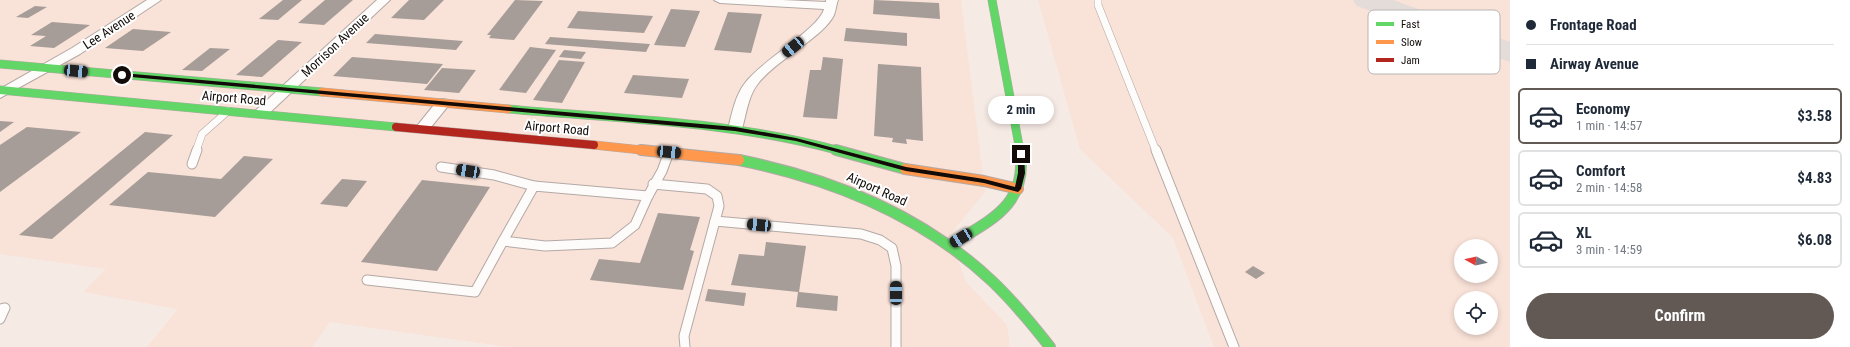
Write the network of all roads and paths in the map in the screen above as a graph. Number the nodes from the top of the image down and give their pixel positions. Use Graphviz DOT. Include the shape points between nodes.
graph roads {
  1 [pos="155,0"];
  2 [pos="384,0"];
  3 [pos="720,0"];
  4 [pos="738,0"];
  5 [pos="992,0"];
  6 [pos="1098,0"];
  7 [pos="831,3"];
  8 [pos="0,64"];
  9 [pos="46,68"];
  10 [pos="287,90"];
  11 [pos="2,91"];
  12 [pos="443,103"];
  13 [pos="228,111"];
  14 [pos="260,114"];
  15 [pos="422,129"];
  16 [pos="735,129"];
  17 [pos="669,152"];
  18 [pos="192,164"];
  19 [pos="441,166"];
  20 [pos="653,184"];
  21 [pos="534,186"];
  22 [pos="1018,189"];
  23 [pos="648,196"];
  24 [pos="715,221"];
  25 [pos="503,241"];
  26 [pos="950,245"];
  27 [pos="368,280"];
  28 [pos="0,309"];
  29 [pos="0,319"];
  30 [pos="685,347"];
  31 [pos="896,347"];
  32 [pos="1050,347"];
  33 [pos="1234,347"];
  1 -- 9 [label="street, Lee Avenue"];
  2 -- 10 [label="street, Morrison Avenue"];
  3 -- 4 [label="street"];
  4 -- 7 [label="street"];
  5 -- 22 [label="street" via="1020,148 1022,173"];
  6 -- 33 [label="lane"];
  7 -- 16 [label="street" via="828,15 820,25 751,83"];
  8 -- 9 [label="street"];
  9 -- 10 [label="street"];
  9 -- 11 [label="street, Lee Avenue"];
  10 -- 12 [label="street"];
  10 -- 14 [label="street, Morrison Avenue"];
  11 -- 13 [label="street, Airport Road"];
  12 -- 15 [label="street"];
  12 -- 16 [label="street"];
  13 -- 14 [label="street, Airport Road"];
  13 -- 18 [label="lane" via="202,134"];
  14 -- 15 [label="street, Airport Road"];
  15 -- 17 [label="street, Airport Road"];
  16 -- 22 [label="street" via="803,141 906,169"];
  17 -- 20 [label="lane" via="662,171"];
  17 -- 26 [label="street, Airport Road" via="747,161 815,177 893,209"];
  19 -- 21 [label="lane" via="494,175"];
  20 -- 23 [label="lane"];
  20 -- 24 [label="lane" via="706,189 717,196 720,206"];
  21 -- 23 [label="lane"];
  21 -- 25 [label="lane"];
  22 -- 26 [label="street" via="1010,203 1001,211"];
  23 -- 25 [label="lane" via="635,225 612,243 545,246"];
  24 -- 30 [label="lane" via="684,336"];
  24 -- 31 [label="lane" via="862,234 880,240 892,248 896,266"];
  25 -- 27 [label="lane" via="475,292"];
  26 -- 32 [label="street, Airport Road" via="1009,297"];
  28 -- 29 [label="lane" via="5,308"];
}
